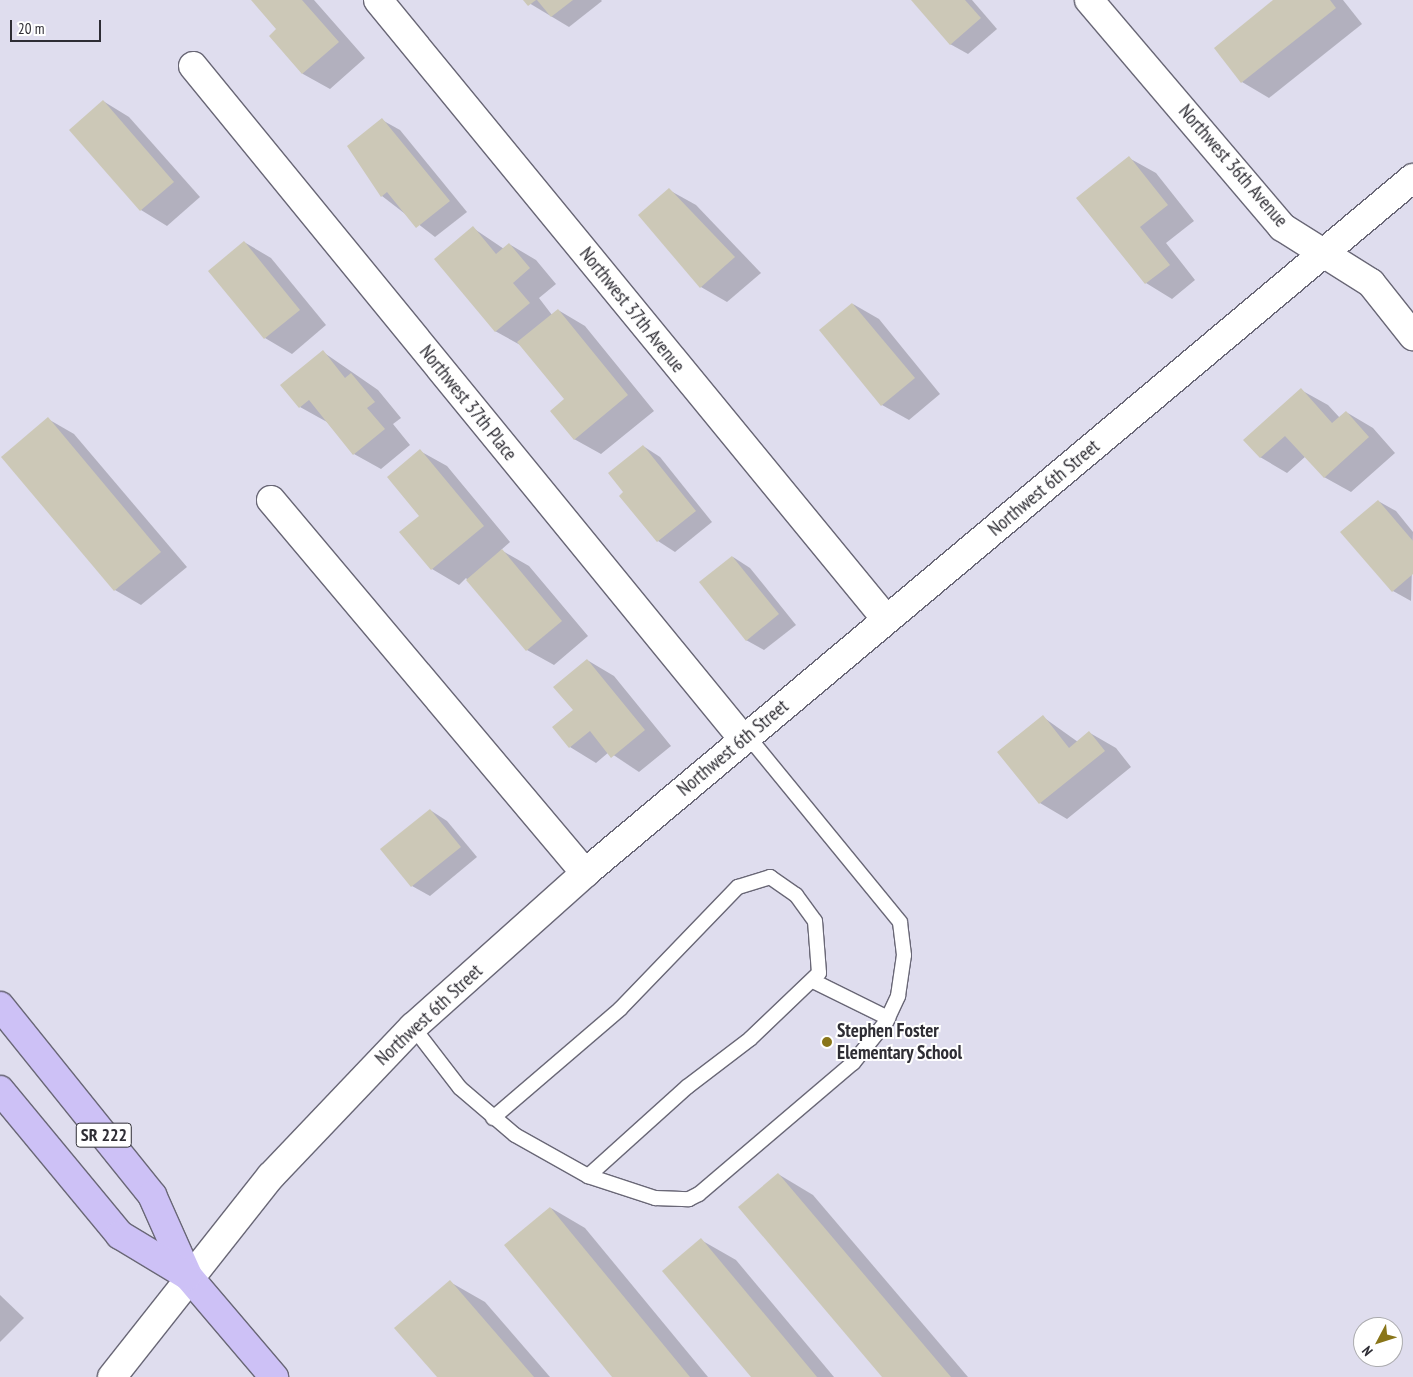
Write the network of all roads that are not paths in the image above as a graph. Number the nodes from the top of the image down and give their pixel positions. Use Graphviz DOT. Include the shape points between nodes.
graph roads {
  1 [pos="378,0"];
  2 [pos="1089,0"];
  3 [pos="193,66"];
  4 [pos="1413,178"];
  5 [pos="1325,253"];
  6 [pos="1413,336"];
  7 [pos="271,500"];
  8 [pos="886,620"];
  9 [pos="745,738"];
  10 [pos="585,873"];
  11 [pos="813,981"];
  12 [pos="0,1006"];
  13 [pos="888,1018"];
  14 [pos="412,1027"];
  15 [pos="0,1090"];
  16 [pos="492,1118"];
  17 [pos="588,1176"];
  18 [pos="188,1276"];
  19 [pos="112,1377"];
  20 [pos="274,1377"];
  1 -- 8 [label="street, Northwest 37th Avenue"];
  2 -- 5 [label="street, Northwest 36th Avenue" via="1282,227"];
  3 -- 9 [label="street, Northwest 37th Place"];
  4 -- 5 [label="street, Northwest 6th Street"];
  5 -- 6 [label="street, Northwest 36th Avenue" via="1370,283"];
  5 -- 8 [label="street, Northwest 6th Street"];
  7 -- 10 [label="street"];
  8 -- 9 [label="street, Northwest 6th Street"];
  9 -- 10 [label="street, Northwest 6th Street"];
  9 -- 13 [label="lane" via="897,916 903,972"];
  10 -- 14 [label="street, Northwest 6th Street"];
  11 -- 13 [label="lane"];
  11 -- 16 [label="lane" via="819,974 820,951 815,921 796,895 770,878 758,878 738,887 620,1009"];
  11 -- 17 [label="lane"];
  12 -- 18 [label="main road, SR 222" via="152,1195"];
  13 -- 17 [label="lane" via="853,1062 700,1194 689,1199 655,1198"];
  14 -- 16 [label="lane" via="460,1088"];
  14 -- 18 [label="street, Northwest 6th Street" via="331,1108"];
  15 -- 18 [label="main road, SR 222" via="120,1235"];
  16 -- 17 [label="lane" via="552,1159"];
  18 -- 19 [label="street, Northwest 6th Street"];
  18 -- 20 [label="main road, SR 222"];
}
